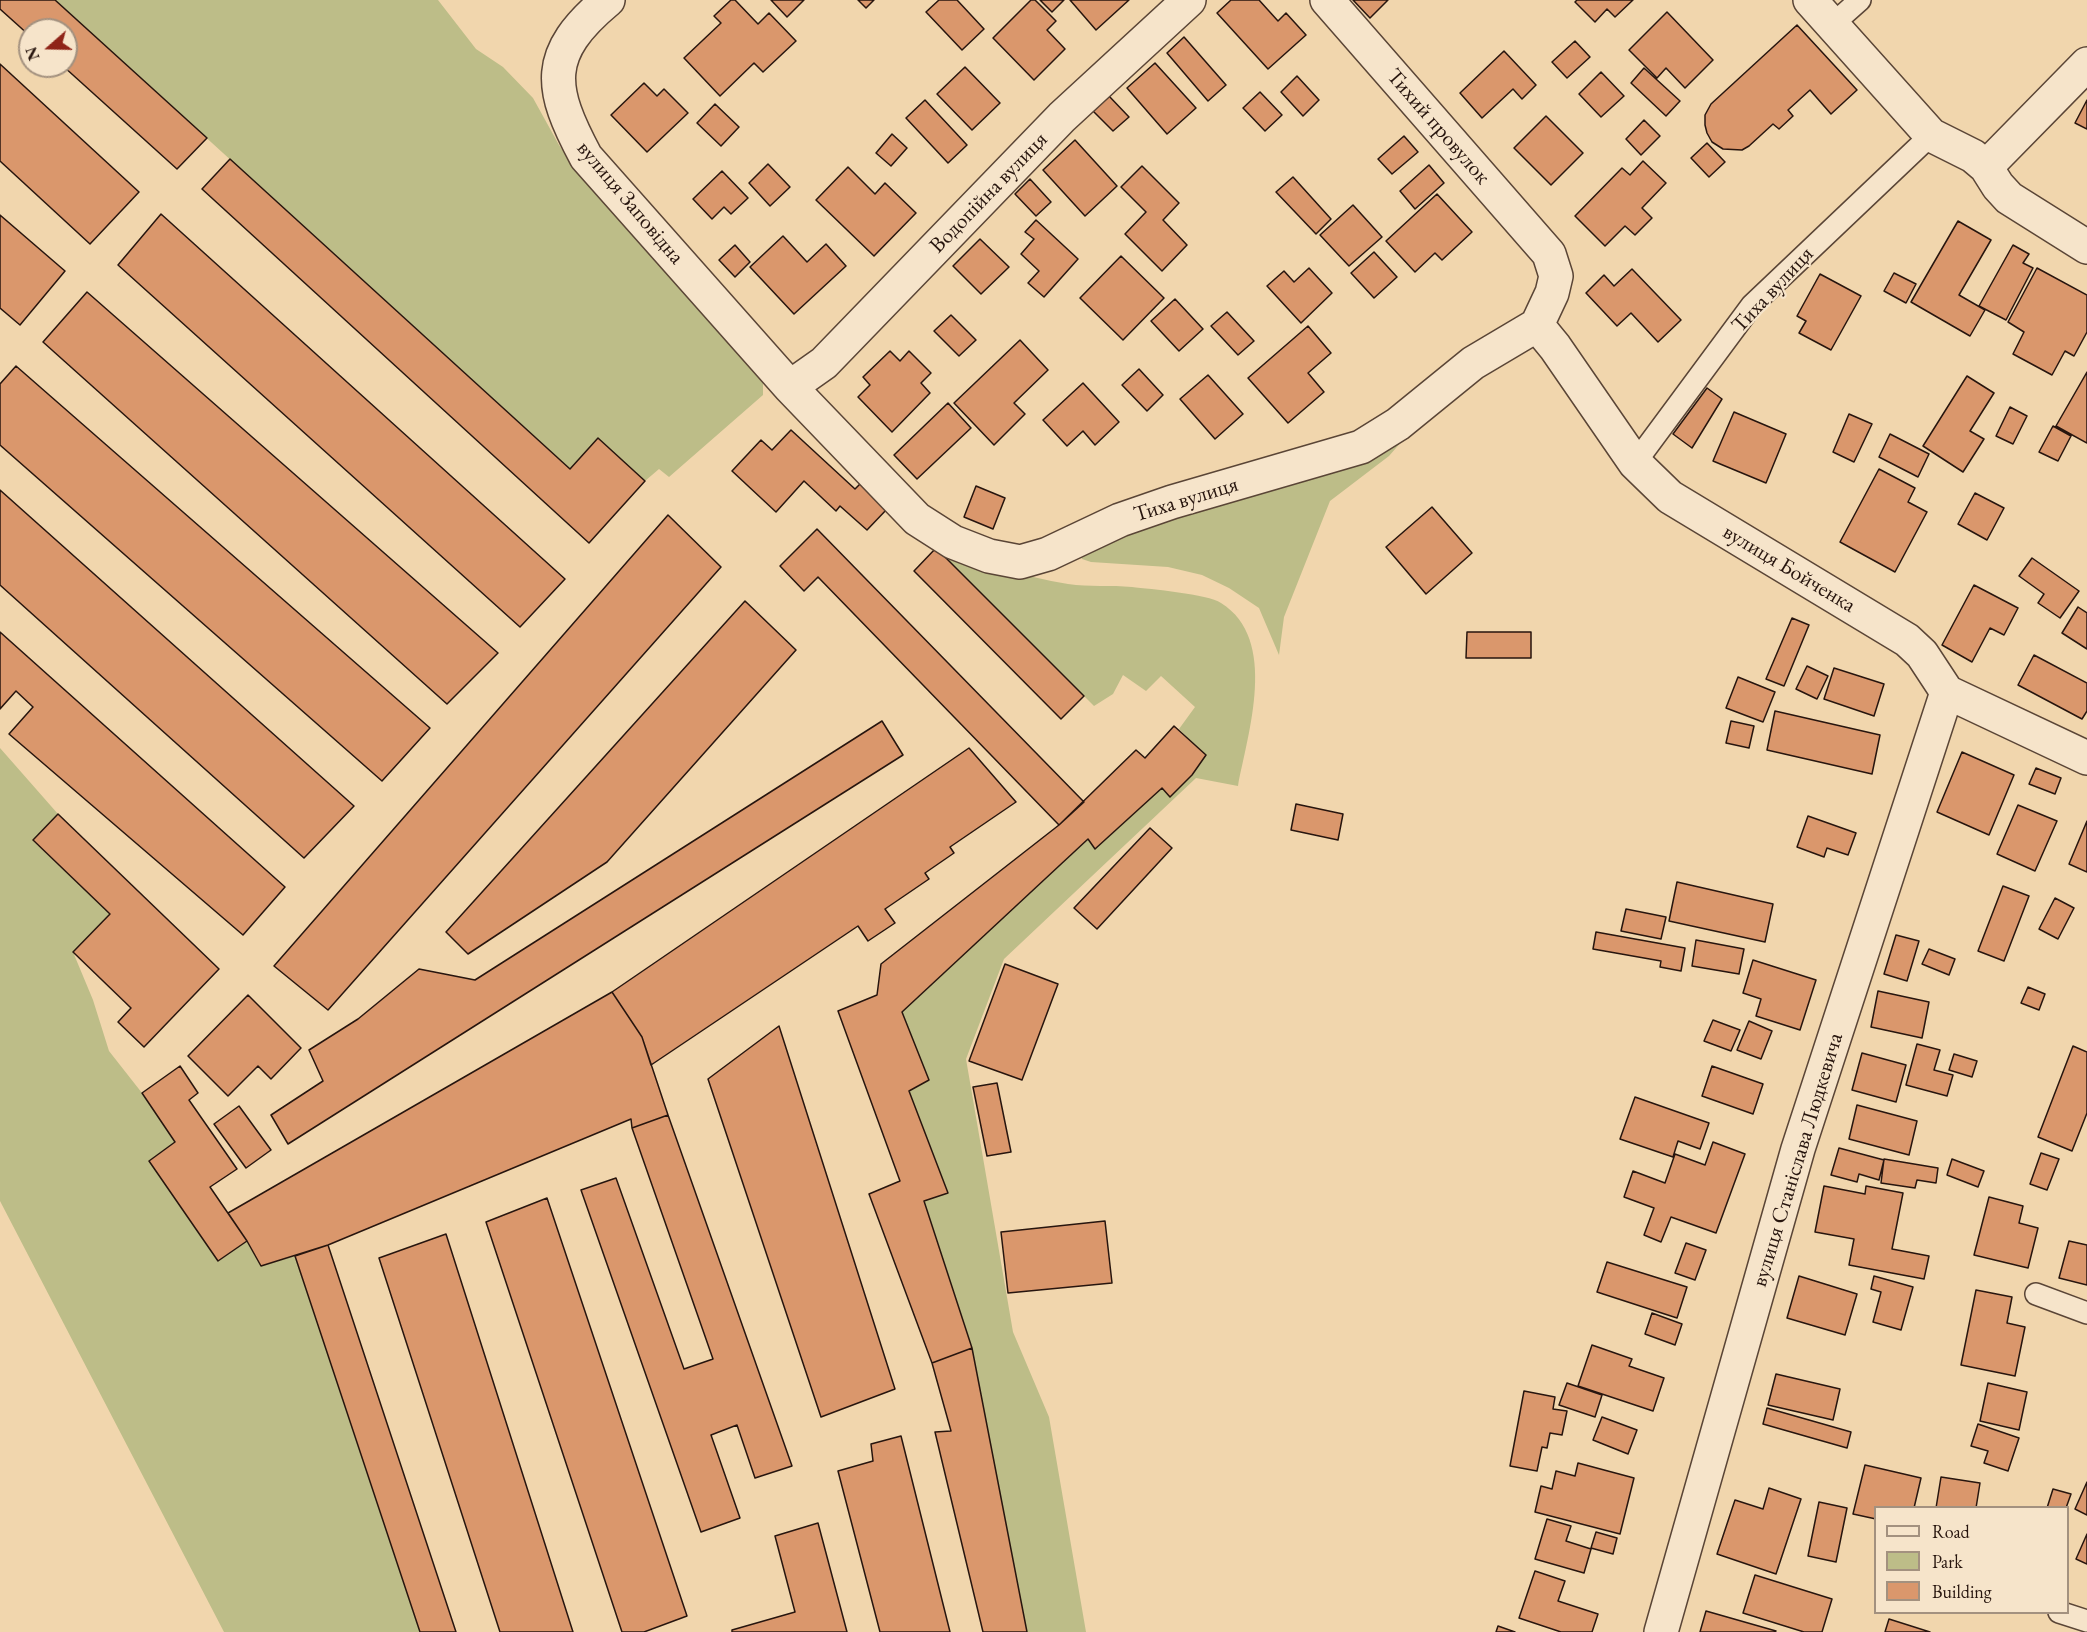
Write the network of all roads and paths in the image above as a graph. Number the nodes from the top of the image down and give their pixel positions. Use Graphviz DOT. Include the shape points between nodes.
graph roads {
  1 [pos="608,0"];
  2 [pos="1189,0"];
  3 [pos="1327,0"];
  4 [pos="1810,0"];
  5 [pos="1860,0"];
  6 [pos="1833,24"];
  7 [pos="2087,64"];
  8 [pos="1931,135"];
  9 [pos="1986,168"];
  10 [pos="2087,247"];
  11 [pos="1537,325"];
  12 [pos="790,387"];
  13 [pos="1635,463"];
  14 [pos="1947,692"];
  15 [pos="2087,758"];
  16 [pos="2036,1294"];
  17 [pos="2087,1313"];
  18 [pos="2066,1614"];
  19 [pos="2087,1621"];
  20 [pos="1660,1632"];
  1 -- 12 [label="street, вулиця Заповідна" via="590,15 568,44 557,73 568,125 586,157"];
  2 -- 12 [label="street, Водопійна вулиця" via="1062,117 824,363"];
  3 -- 11 [label="street, Тихий провулок" via="1549,254 1556,276"];
  4 -- 6 [label="street"];
  5 -- 6 [label="lane"];
  6 -- 8 [label="street"];
  7 -- 9 [label="street"];
  8 -- 9 [label="street" via="1972,156"];
  8 -- 13 [label="lane, Тиха вулиця" via="1752,305"];
  9 -- 10 [label="street" via="2009,198"];
  11 -- 12 [label="street, Тиха вулиця" via="1473,363 1398,424 1361,447 1173,502 1020,562 989,556 953,542 917,519"];
  11 -- 13 [label="street, вулиця Бойченка"];
  13 -- 14 [label="street, вулиця Бойченка" via="1670,497 1907,640 1922,654"];
  14 -- 15 [label="street"];
  14 -- 20 [label="street, вулиця Станіслава Людкевича" via="1798,1149"];
  16 -- 17 [label="lane"];
  18 -- 19 [label="lane"];
}
